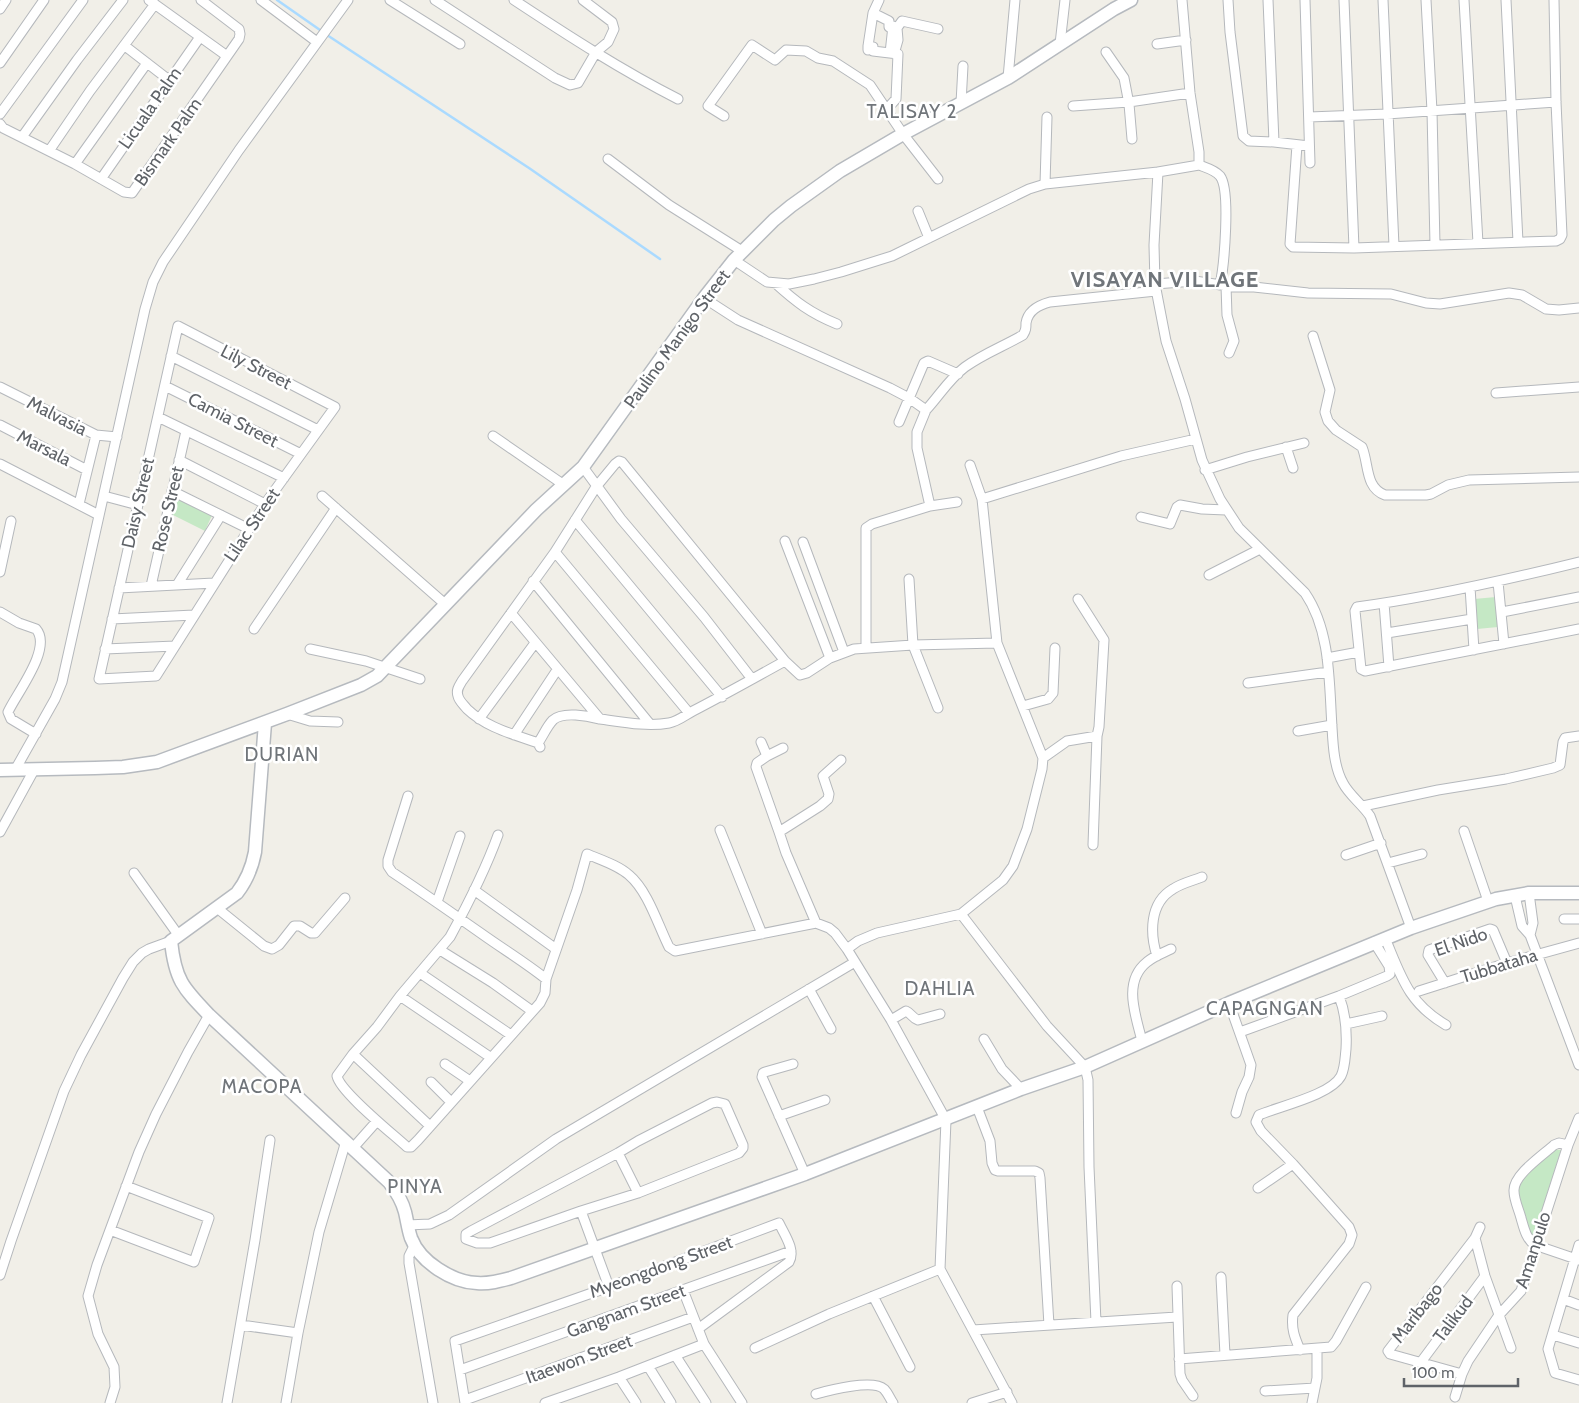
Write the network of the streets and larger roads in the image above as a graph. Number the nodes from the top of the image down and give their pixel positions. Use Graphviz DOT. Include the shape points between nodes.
graph roads {
  1 [pos="6,0"];
  2 [pos="44,0"];
  3 [pos="83,0"];
  4 [pos="123,0"];
  5 [pos="201,0"];
  6 [pos="261,0"];
  7 [pos="348,0"];
  8 [pos="390,0"];
  9 [pos="436,0"];
  10 [pos="514,0"];
  11 [pos="583,0"];
  12 [pos="879,0"];
  13 [pos="1015,0"];
  14 [pos="1065,0"];
  15 [pos="1131,0"];
  16 [pos="1182,0"];
  17 [pos="1228,0"];
  18 [pos="1268,0"];
  19 [pos="1305,0"];
  20 [pos="1344,0"];
  21 [pos="1383,0"];
  22 [pos="1426,0"];
  23 [pos="1464,0"];
  24 [pos="1506,0"];
  25 [pos="1554,0"];
  26 [pos="152,2"];
  27 [pos="0,9"];
  28 [pos="874,13"];
  29 [pos="895,28"];
  30 [pos="938,29"];
  31 [pos="200,37"];
  32 [pos="1186,40"];
  33 [pos="317,42"];
  34 [pos="460,44"];
  35 [pos="1060,44"];
  36 [pos="1157,44"];
  37 [pos="125,46"];
  38 [pos="596,52"];
  39 [pos="1106,52"];
  40 [pos="892,53"];
  41 [pos="227,56"];
  42 [pos="0,63"];
  43 [pos="147,63"];
  44 [pos="963,66"];
  45 [pos="1008,78"];
  46 [pos="170,80"];
  47 [pos="1190,93"];
  48 [pos="678,99"];
  49 [pos="1129,102"];
  50 [pos="1556,102"];
  51 [pos="961,103"];
  52 [pos="1073,106"];
  53 [pos="1511,106"];
  54 [pos="1471,108"];
  55 [pos="886,110"];
  56 [pos="1432,111"];
  57 [pos="0,114"];
  58 [pos="1387,114"];
  59 [pos="1348,115"];
  60 [pos="724,116"];
  61 [pos="1047,116"];
  62 [pos="1309,117"];
  63 [pos="0,124"];
  64 [pos="903,134"];
  65 [pos="22,137"];
  66 [pos="1132,139"];
  67 [pos="1274,142"];
  68 [pos="1297,146"];
  69 [pos="1310,146"];
  70 [pos="49,151"];
  71 [pos="608,159"];
  72 [pos="1310,163"];
  73 [pos="75,164"];
  74 [pos="1199,166"];
  75 [pos="1158,172"];
  76 [pos="101,179"];
  77 [pos="938,179"];
  78 [pos="1045,184"];
  79 [pos="918,211"];
  80 [pos="929,238"];
  81 [pos="1518,242"];
  82 [pos="1478,243"];
  83 [pos="1435,245"];
  84 [pos="1394,246"];
  85 [pos="1354,248"];
  86 [pos="738,255"];
  87 [pos="774,283"];
  88 [pos="1223,286"];
  89 [pos="1156,288"];
  90 [pos="704,298"];
  91 [pos="1579,308"];
  92 [pos="837,324"];
  93 [pos="178,326"];
  94 [pos="1313,336"];
  95 [pos="1229,353"];
  96 [pos="171,356"];
  97 [pos="958,374"];
  98 [pos="165,386"];
  99 [pos="1579,386"];
  100 [pos="0,387"];
  101 [pos="1496,393"];
  102 [pos="909,398"];
  103 [pos="334,407"];
  104 [pos="926,410"];
  105 [pos="158,417"];
  106 [pos="899,422"];
  107 [pos="0,425"];
  108 [pos="318,430"];
  109 [pos="186,431"];
  110 [pos="96,435"];
  111 [pos="493,436"];
  112 [pos="117,437"];
  113 [pos="1196,439"];
  114 [pos="1304,443"];
  115 [pos="1286,447"];
  116 [pos="301,454"];
  117 [pos="179,460"];
  118 [pos="0,464"];
  119 [pos="970,465"];
  120 [pos="583,467"];
  121 [pos="1293,468"];
  122 [pos="88,470"];
  123 [pos="1206,470"];
  124 [pos="1579,477"];
  125 [pos="284,478"];
  126 [pos="564,485"];
  127 [pos="596,487"];
  128 [pos="172,491"];
  129 [pos="104,496"];
  130 [pos="322,496"];
  131 [pos="982,499"];
  132 [pos="957,502"];
  133 [pos="79,504"];
  134 [pos="265,504"];
  135 [pos="138,505"];
  136 [pos="930,506"];
  137 [pos="336,508"];
  138 [pos="1226,510"];
  139 [pos="95,513"];
  140 [pos="221,515"];
  141 [pos="1142,518"];
  142 [pos="574,520"];
  143 [pos="11,521"];
  144 [pos="249,529"];
  145 [pos="785,541"];
  146 [pos="803,542"];
  147 [pos="1260,549"];
  148 [pos="555,552"];
  149 [pos="1579,562"];
  150 [pos="0,572"];
  151 [pos="1209,574"];
  152 [pos="909,579"];
  153 [pos="533,581"];
  154 [pos="1498,582"];
  155 [pos="214,583"];
  156 [pos="177,585"];
  157 [pos="151,586"];
  158 [pos="1470,586"];
  159 [pos="119,588"];
  160 [pos="1579,597"];
  161 [pos="1078,598"];
  162 [pos="1384,603"];
  163 [pos="445,604"];
  164 [pos="0,612"];
  165 [pos="1502,612"];
  166 [pos="510,613"];
  167 [pos="194,615"];
  168 [pos="112,619"];
  169 [pos="1472,619"];
  170 [pos="254,630"];
  171 [pos="1579,630"];
  172 [pos="1387,633"];
  173 [pos="535,643"];
  174 [pos="997,643"];
  175 [pos="1504,644"];
  176 [pos="913,645"];
  177 [pos="175,646"];
  178 [pos="866,647"];
  179 [pos="1055,648"];
  180 [pos="106,649"];
  181 [pos="310,649"];
  182 [pos="1474,650"];
  183 [pos="844,652"];
  184 [pos="1359,652"];
  185 [pos="830,658"];
  186 [pos="1327,658"];
  187 [pos="785,660"];
  188 [pos="1389,667"];
  189 [pos="385,668"];
  190 [pos="557,670"];
  191 [pos="1328,672"];
  192 [pos="99,679"];
  193 [pos="420,679"];
  194 [pos="752,679"];
  195 [pos="1248,683"];
  196 [pos="722,697"];
  197 [pos="1022,706"];
  198 [pos="938,708"];
  199 [pos="689,713"];
  200 [pos="287,714"];
  201 [pos="479,719"];
  202 [pos="600,719"];
  203 [pos="338,722"];
  204 [pos="265,723"];
  205 [pos="650,724"];
  206 [pos="1332,725"];
  207 [pos="1298,731"];
  208 [pos="36,734"];
  209 [pos="514,735"];
  210 [pos="1097,736"];
  211 [pos="1579,736"];
  212 [pos="761,742"];
  213 [pos="783,748"];
  214 [pos="767,756"];
  215 [pos="1043,758"];
  216 [pos="841,760"];
  217 [pos="0,770"];
  218 [pos="15,770"];
  219 [pos="34,770"];
  220 [pos="408,796"];
  221 [pos="1364,806"];
  222 [pos="720,830"];
  223 [pos="1464,831"];
  224 [pos="0,832"];
  225 [pos="780,832"];
  226 [pos="498,835"];
  227 [pos="460,836"];
  228 [pos="1381,843"];
  229 [pos="1093,844"];
  230 [pos="1422,854"];
  231 [pos="1346,855"];
  232 [pos="1388,863"];
  233 [pos="134,873"];
  234 [pos="1202,877"];
  235 [pos="474,890"];
  236 [pos="1529,893"];
  237 [pos="1579,893"];
  238 [pos="1515,896"];
  239 [pos="346,898"];
  240 [pos="1488,901"];
  241 [pos="437,902"];
  242 [pos="216,908"];
  243 [pos="961,914"];
  244 [pos="460,919"];
  245 [pos="1564,919"];
  246 [pos="1579,919"];
  247 [pos="816,923"];
  248 [pos="1411,928"];
  249 [pos="762,934"];
  250 [pos="1530,935"];
  251 [pos="175,938"];
  252 [pos="1380,940"];
  253 [pos="1579,943"];
  254 [pos="556,949"];
  255 [pos="847,949"];
  256 [pos="1171,949"];
  257 [pos="440,950"];
  258 [pos="1536,954"];
  259 [pos="1157,956"];
  260 [pos="855,962"];
  261 [pos="1507,963"];
  262 [pos="420,973"];
  263 [pos="546,979"];
  264 [pos="1445,983"];
  265 [pos="809,989"];
  266 [pos="1419,991"];
  267 [pos="400,996"];
  268 [pos="1339,996"];
  269 [pos="1229,1003"];
  270 [pos="532,1011"];
  271 [pos="940,1014"];
  272 [pos="209,1015"];
  273 [pos="1382,1016"];
  274 [pos="891,1020"];
  275 [pos="1346,1024"];
  276 [pos="1446,1025"];
  277 [pos="831,1030"];
  278 [pos="1240,1032"];
  279 [pos="511,1035"];
  280 [pos="984,1039"];
  281 [pos="1142,1041"];
  282 [pos="353,1054"];
  283 [pos="490,1057"];
  284 [pos="445,1064"];
  285 [pos="793,1064"];
  286 [pos="1579,1065"];
  287 [pos="1085,1067"];
  288 [pos="470,1081"];
  289 [pos="431,1082"];
  290 [pos="1022,1090"];
  291 [pos="824,1100"];
  292 [pos="451,1102"];
  293 [pos="977,1107"];
  294 [pos="1236,1113"];
  295 [pos="779,1116"];
  296 [pos="1579,1118"];
  297 [pos="946,1120"];
  298 [pos="378,1121"];
  299 [pos="430,1126"];
  300 [pos="270,1140"];
  301 [pos="349,1144"];
  302 [pos="1568,1145"];
  303 [pos="618,1153"];
  304 [pos="1293,1164"];
  305 [pos="805,1174"];
  306 [pos="126,1186"];
  307 [pos="1258,1188"];
  308 [pos="638,1193"];
  309 [pos="581,1211"];
  310 [pos="408,1225"];
  311 [pos="1480,1227"];
  312 [pos="110,1230"];
  313 [pos="1475,1238"];
  314 [pos="10,1241"];
  315 [pos="0,1243"];
  316 [pos="1535,1245"];
  317 [pos="1579,1245"];
  318 [pos="414,1246"];
  319 [pos="595,1249"];
  320 [pos="791,1251"];
  321 [pos="1577,1259"];
  322 [pos="940,1269"];
  323 [pos="0,1275"];
  324 [pos="1485,1276"];
  325 [pos="1221,1277"];
  326 [pos="1177,1286"];
  327 [pos="609,1287"];
  328 [pos="1366,1287"];
  329 [pos="683,1290"];
  330 [pos="873,1296"];
  331 [pos="1563,1299"];
  332 [pos="1579,1304"];
  333 [pos="1499,1315"];
  334 [pos="693,1317"];
  335 [pos="1177,1317"];
  336 [pos="1096,1322"];
  337 [pos="241,1325"];
  338 [pos="1049,1325"];
  339 [pos="698,1329"];
  340 [pos="973,1330"];
  341 [pos="298,1333"];
  342 [pos="1552,1335"];
  343 [pos="1579,1343"];
  344 [pos="704,1344"];
  345 [pos="755,1348"];
  346 [pos="1511,1348"];
  347 [pos="1317,1349"];
  348 [pos="1300,1350"];
  349 [pos="675,1355"];
  350 [pos="1225,1355"];
  351 [pos="1179,1359"];
  352 [pos="1422,1362"];
  353 [pos="648,1366"];
  354 [pos="910,1367"];
  355 [pos="460,1370"];
  356 [pos="1462,1374"];
  357 [pos="619,1377"];
  358 [pos="1579,1380"];
  359 [pos="1315,1388"];
  360 [pos="1007,1392"];
  361 [pos="1266,1392"];
  362 [pos="816,1394"];
  363 [pos="1193,1396"];
  364 [pos="1455,1397"];
  365 [pos="570,1399"];
  366 [pos="465,1401"];
  367 [pos="110,1403"];
  368 [pos="226,1403"];
  369 [pos="286,1403"];
  370 [pos="433,1403"];
  371 [pos="545,1403"];
  372 [pos="636,1403"];
  373 [pos="671,1403"];
  374 [pos="706,1403"];
  375 [pos="742,1403"];
  376 [pos="893,1403"];
  377 [pos="972,1403"];
  378 [pos="1012,1403"];
  379 [pos="1312,1403"];
  1 -- 27 [label="street"];
  2 -- 42 [label="street"];
  3 -- 57 [label="street"];
  4 -- 65 [label="street"];
  5 -- 41 [label="street, Bismark Palm" via="239,29 240,39"];
  6 -- 33 [label="street"];
  7 -- 33 [label="street"];
  8 -- 34 [label="street"];
  9 -- 38 [label="street" via="568,85 578,83"];
  10 -- 38 [label="street"];
  11 -- 38 [label="street" via="615,27 608,42"];
  12 -- 28 [label="street"];
  13 -- 45 [label="street"];
  14 -- 35 [label="street"];
  15 -- 35 [label="street, Paulino Manigo Street"];
  16 -- 32 [label="street"];
  17 -- 67 [label="street" via="1243,136 1249,141"];
  18 -- 67 [label="street"];
  19 -- 62 [label="street"];
  20 -- 59 [label="street"];
  21 -- 58 [label="street"];
  22 -- 56 [label="street"];
  23 -- 54 [label="street"];
  24 -- 53 [label="street"];
  25 -- 50 [label="street"];
  26 -- 31 [label="street"];
  26 -- 37 [label="street"];
  28 -- 29 [label="street" via="889,22 889,27"];
  28 -- 40 [label="street" via="868,48"];
  29 -- 30 [label="street" via="902,21"];
  29 -- 40 [label="street" via="898,40"];
  31 -- 41 [label="street"];
  31 -- 46 [label="street, Licuala Palm"];
  32 -- 36 [label="street"];
  32 -- 47 [label="street"];
  33 -- 112 [label="street" via="158,271 145,309"];
  35 -- 45 [label="street, Paulino Manigo Street"];
  37 -- 43 [label="street"];
  37 -- 70 [label="street"];
  38 -- 48 [label="street"];
  39 -- 49 [label="street" via="1124,78"];
  40 -- 55 [label="street" via="898,54 896,98"];
  41 -- 76 [label="street, Bismark Palm" via="135,191 124,192"];
  43 -- 46 [label="street"];
  43 -- 73 [label="street"];
  44 -- 51 [label="street"];
  45 -- 51 [label="street, Paulino Manigo Street"];
  46 -- 76 [label="street, Licuala Palm"];
  47 -- 49 [label="street"];
  47 -- 74 [label="street"];
  49 -- 52 [label="street"];
  49 -- 66 [label="street"];
  50 -- 53 [label="street"];
  50 -- 81 [label="street" via="1562,235 1556,241"];
  51 -- 64 [label="street, Paulino Manigo Street"];
  53 -- 54 [label="street"];
  53 -- 81 [label="street"];
  54 -- 56 [label="street"];
  54 -- 82 [label="street"];
  55 -- 60 [label="street" via="870,85 833,61 806,51 786,50 775,60 752,45 708,106"];
  55 -- 64 [label="street"];
  56 -- 58 [label="street"];
  56 -- 83 [label="street"];
  58 -- 59 [label="street"];
  58 -- 84 [label="street"];
  59 -- 62 [label="street"];
  59 -- 85 [label="street"];
  61 -- 78 [label="street"];
  62 -- 69 [label="street"];
  63 -- 65 [label="street, Bismark Palm"];
  64 -- 77 [label="street"];
  64 -- 86 [label="street, Paulino Manigo Street" via="840,171 804,197 774,220"];
  65 -- 70 [label="street, Bismark Palm"];
  67 -- 68 [label="street"];
  68 -- 69 [label="street"];
  68 -- 85 [label="street" via="1290,244 1295,247"];
  69 -- 72 [label="street"];
  70 -- 73 [label="street, Bismark Palm"];
  71 -- 86 [label="street"];
  73 -- 76 [label="street, Bismark Palm"];
  74 -- 75 [label="street"];
  74 -- 88 [label="street" via="1215,172 1224,185"];
  75 -- 78 [label="street"];
  75 -- 89 [label="street" via="1154,245"];
  78 -- 80 [label="street"];
  79 -- 80 [label="street"];
  80 -- 87 [label="street" via="892,256 841,272 789,284"];
  81 -- 82 [label="street"];
  82 -- 83 [label="street"];
  83 -- 84 [label="street"];
  84 -- 85 [label="street"];
  86 -- 87 [label="street" via="760,278"];
  86 -- 90 [label="street, Paulino Manigo Street"];
  87 -- 92 [label="street" via="802,306"];
  88 -- 89 [label="street" via="1195,281"];
  88 -- 91 [label="street" via="1391,294 1426,304 1509,293 1522,295 1546,310"];
  88 -- 95 [label="street" via="1234,341"];
  89 -- 97 [label="street" via="1041,304 1029,314 1023,335 988,353"];
  89 -- 113 [label="street" via="1166,341"];
  90 -- 102 [label="street" via="738,320"];
  90 -- 120 [label="street, Paulino Manigo Street"];
  93 -- 96 [label="street, Daisy Street"];
  93 -- 103 [label="street, Lily Street"];
  94 -- 124 [label="street" via="1330,390 1325,412 1328,421 1362,447 1372,484 1381,494 1426,495 1469,480"];
  96 -- 98 [label="street, Daisy Street"];
  96 -- 108 [label="street, Lily Street"];
  97 -- 102 [label="street" via="928,361 924,363"];
  97 -- 104 [label="street"];
  98 -- 105 [label="street, Daisy Street"];
  98 -- 116 [label="street, Camia Street"];
  99 -- 101 [label="street"];
  100 -- 110 [label="street, Malvasia"];
  102 -- 104 [label="street"];
  102 -- 106 [label="street"];
  103 -- 108 [label="street, Lilac Street"];
  104 -- 136 [label="street" via="917,432 917,448"];
  105 -- 109 [label="street"];
  105 -- 135 [label="street, Daisy Street"];
  107 -- 122 [label="street, Marsala"];
  108 -- 116 [label="street, Lilac Street"];
  109 -- 117 [label="street, Rose Street"];
  109 -- 125 [label="street"];
  110 -- 112 [label="street, Malvasia"];
  110 -- 122 [label="street"];
  111 -- 126 [label="street"];
  112 -- 129 [label="street"];
  113 -- 123 [label="street"];
  113 -- 131 [label="street" via="1121,456"];
  114 -- 115 [label="street"];
  115 -- 121 [label="street"];
  115 -- 123 [label="street"];
  116 -- 125 [label="street, Lilac Street"];
  117 -- 128 [label="street, Rose Street"];
  117 -- 134 [label="street"];
  118 -- 133 [label="street"];
  119 -- 131 [label="street"];
  120 -- 126 [label="street, Paulino Manigo Street"];
  120 -- 127 [label="street"];
  122 -- 133 [label="street"];
  123 -- 138 [label="street"];
  125 -- 134 [label="street, Lilac Street"];
  126 -- 163 [label="street, Paulino Manigo Street"];
  127 -- 142 [label="street"];
  127 -- 187 [label="street" via="616,464 622,462"];
  127 -- 194 [label="street"];
  128 -- 140 [label="street"];
  128 -- 157 [label="street, Rose Street"];
  129 -- 135 [label="street"];
  129 -- 208 [label="street" via="62,682"];
  130 -- 137 [label="street"];
  131 -- 174 [label="street"];
  132 -- 136 [label="street"];
  133 -- 139 [label="street"];
  134 -- 144 [label="street, Lilac Street"];
  135 -- 159 [label="street, Daisy Street"];
  136 -- 178 [label="street" via="866,528"];
  137 -- 163 [label="street"];
  137 -- 170 [label="street"];
  138 -- 141 [label="street" via="1180,505 1170,524"];
  138 -- 147 [label="street"];
  140 -- 144 [label="street"];
  140 -- 156 [label="street"];
  142 -- 148 [label="street"];
  142 -- 196 [label="street"];
  143 -- 150 [label="street"];
  144 -- 155 [label="street, Lilac Street"];
  145 -- 185 [label="street"];
  146 -- 183 [label="street"];
  147 -- 151 [label="street"];
  147 -- 186 [label="street" via="1313,605 1321,624"];
  148 -- 153 [label="street"];
  148 -- 199 [label="street"];
  149 -- 154 [label="street"];
  152 -- 176 [label="street"];
  153 -- 166 [label="street"];
  153 -- 205 [label="street"];
  154 -- 158 [label="street"];
  154 -- 165 [label="street"];
  155 -- 156 [label="street"];
  155 -- 167 [label="street, Lilac Street"];
  156 -- 157 [label="street"];
  157 -- 159 [label="street"];
  158 -- 162 [label="street"];
  158 -- 169 [label="street"];
  159 -- 168 [label="street, Daisy Street"];
  160 -- 165 [label="street"];
  161 -- 210 [label="street" via="1104,640"];
  162 -- 172 [label="street"];
  162 -- 184 [label="street" via="1356,608"];
  163 -- 189 [label="street, Paulino Manigo Street"];
  164 -- 208 [label="street" via="36,629 40,635 40,648 33,669 8,712 11,719"];
  165 -- 175 [label="street"];
  166 -- 173 [label="street"];
  166 -- 201 [label="street" via="458,690 461,702"];
  167 -- 168 [label="street"];
  167 -- 177 [label="street, Lilac Street"];
  168 -- 180 [label="street, Daisy Street"];
  169 -- 172 [label="street"];
  169 -- 182 [label="street"];
  171 -- 175 [label="street"];
  172 -- 188 [label="street"];
  173 -- 190 [label="street"];
  173 -- 201 [label="street"];
  174 -- 176 [label="street"];
  174 -- 197 [label="street"];
  175 -- 182 [label="street"];
  176 -- 178 [label="street"];
  176 -- 198 [label="street"];
  177 -- 180 [label="street"];
  177 -- 192 [label="street, Lilac Street" via="156,676"];
  178 -- 183 [label="street"];
  179 -- 197 [label="street" via="1051,696"];
  180 -- 192 [label="street, Daisy Street"];
  181 -- 189 [label="street"];
  182 -- 188 [label="street"];
  183 -- 185 [label="street"];
  184 -- 186 [label="street"];
  184 -- 188 [label="street" via="1362,670"];
  185 -- 187 [label="street" via="804,675 797,673"];
  186 -- 191 [label="street"];
  187 -- 194 [label="street"];
  189 -- 193 [label="street"];
  189 -- 200 [label="street, Paulino Manigo Street" via="361,685"];
  190 -- 202 [label="street"];
  190 -- 209 [label="street"];
  191 -- 195 [label="street"];
  191 -- 206 [label="street"];
  194 -- 196 [label="street"];
  196 -- 199 [label="street"];
  197 -- 215 [label="street"];
  199 -- 205 [label="street" via="678,721"];
  200 -- 203 [label="street" via="310,721"];
  200 -- 204 [label="street, Paulino Manigo Street"];
  201 -- 209 [label="street"];
  202 -- 205 [label="street"];
  202 -- 209 [label="street" via="560,716 554,720 539,745"];
  204 -- 219 [label="street, Paulino Manigo Street" via="157,762 123,767"];
  204 -- 242 [label="street" via="252,868 237,893"];
  206 -- 207 [label="street"];
  206 -- 221 [label="street" via="1343,784"];
  208 -- 218 [label="street"];
  210 -- 215 [label="street" via="1067,741"];
  210 -- 229 [label="street"];
  211 -- 221 [label="street" via="1565,738 1560,765 1553,768"];
  212 -- 214 [label="street"];
  213 -- 214 [label="street"];
  214 -- 225 [label="street" via="756,763 756,767"];
  215 -- 243 [label="street" via="1027,830 1013,866 1003,880"];
  216 -- 225 [label="street" via="823,776 828,799"];
  217 -- 218 [label="street, Paulino Manigo Street"];
  218 -- 219 [label="street, Paulino Manigo Street"];
  219 -- 224 [label="street"];
  220 -- 241 [label="street" via="388,866"];
  221 -- 228 [label="street"];
  222 -- 249 [label="street"];
  223 -- 240 [label="street"];
  225 -- 247 [label="street"];
  226 -- 235 [label="street"];
  227 -- 241 [label="street"];
  228 -- 231 [label="street"];
  228 -- 232 [label="street"];
  230 -- 232 [label="street"];
  232 -- 248 [label="street"];
  233 -- 251 [label="street"];
  234 -- 259 [label="street" via="1173,888 1162,899 1152,924"];
  235 -- 244 [label="street"];
  235 -- 254 [label="street"];
  236 -- 237 [label="street"];
  236 -- 238 [label="street"];
  236 -- 250 [label="street" via="1533,923"];
  238 -- 240 [label="street"];
  238 -- 250 [label="street" via="1522,926"];
  239 -- 242 [label="street" via="315,933 294,926 272,949"];
  240 -- 248 [label="street"];
  241 -- 244 [label="street"];
  242 -- 251 [label="street"];
  243 -- 255 [label="street" via="876,933"];
  243 -- 287 [label="street" via="1036,1012"];
  244 -- 257 [label="street"];
  244 -- 263 [label="street"];
  245 -- 246 [label="street"];
  247 -- 249 [label="street"];
  247 -- 255 [label="street" via="835,933"];
  248 -- 252 [label="street"];
  249 -- 254 [label="street" via="682,951 672,950 644,894 629,875 587,854"];
  250 -- 258 [label="street"];
  251 -- 272 [label="street" via="173,958 176,972 189,994"];
  251 -- 314 [label="street" via="149,949 133,962 85,1047 64,1091"];
  252 -- 268 [label="street" via="1390,974"];
  252 -- 269 [label="street"];
  252 -- 276 [label="street" via="1408,991 1426,1011"];
  253 -- 258 [label="street, Tubbataha"];
  254 -- 263 [label="street"];
  255 -- 260 [label="street"];
  256 -- 259 [label="street"];
  257 -- 262 [label="street"];
  257 -- 270 [label="street"];
  258 -- 261 [label="street, Tubbataha"];
  258 -- 286 [label="street"];
  259 -- 281 [label="street" via="1147,962 1134,982 1134,1004"];
  260 -- 265 [label="street"];
  260 -- 274 [label="street"];
  261 -- 264 [label="street, Tubbataha"];
  261 -- 264 [label="street, El Nido" via="1490,929 1429,950 1428,955"];
  262 -- 267 [label="street"];
  262 -- 279 [label="street"];
  263 -- 270 [label="street" via="543,997"];
  264 -- 266 [label="street, Tubbataha"];
  265 -- 277 [label="street"];
  265 -- 310 [label="street" via="556,1139 449,1215 430,1224"];
  267 -- 282 [label="street"];
  267 -- 283 [label="street"];
  268 -- 275 [label="street"];
  268 -- 278 [label="street"];
  269 -- 278 [label="street"];
  269 -- 281 [label="street"];
  270 -- 279 [label="street"];
  271 -- 274 [label="street" via="918,1020 906,1011"];
  272 -- 301 [label="street"];
  272 -- 306 [label="street" via="156,1114"];
  273 -- 275 [label="street"];
  274 -- 297 [label="street"];
  275 -- 304 [label="street" via="1343,1069 1337,1082 1317,1094 1257,1118 1257,1126"];
  278 -- 294 [label="street" via="1251,1071"];
  279 -- 283 [label="street"];
  280 -- 290 [label="street" via="1002,1069"];
  281 -- 287 [label="street"];
  282 -- 298 [label="street" via="340,1071 338,1081"];
  282 -- 299 [label="street"];
  283 -- 288 [label="street"];
  284 -- 288 [label="street"];
  285 -- 295 [label="street" via="762,1075"];
  287 -- 290 [label="street"];
  287 -- 336 [label="street"];
  288 -- 292 [label="street"];
  289 -- 292 [label="street"];
  290 -- 293 [label="street"];
  291 -- 295 [label="street"];
  292 -- 299 [label="street"];
  293 -- 297 [label="street"];
  293 -- 338 [label="street" via="990,1141 994,1170 1039,1173"];
  295 -- 305 [label="street"];
  296 -- 302 [label="street, Amanpulo"];
  297 -- 305 [label="street"];
  297 -- 322 [label="street"];
  298 -- 299 [label="street" via="409,1148"];
  298 -- 301 [label="street"];
  300 -- 337 [label="street"];
  301 -- 310 [label="street" via="396,1191"];
  301 -- 341 [label="street" via="319,1232"];
  302 -- 316 [label="street, Amanpulo"];
  302 -- 316 [label="street" via="1556,1144 1522,1173 1515,1184 1526,1234"];
  303 -- 308 [label="street"];
  303 -- 308 [label="street" via="712,1103 725,1104 743,1145 739,1154"];
  303 -- 309 [label="street" via="471,1231 466,1234 466,1239 490,1243"];
  304 -- 307 [label="street"];
  304 -- 348 [label="street" via="1349,1227 1352,1235 1349,1244 1292,1315 1293,1332"];
  305 -- 319 [label="street"];
  306 -- 312 [label="street"];
  306 -- 312 [label="street" via="210,1218 194,1262"];
  308 -- 309 [label="street"];
  309 -- 319 [label="street"];
  310 -- 318 [label="street"];
  311 -- 313 [label="street, Maribago"];
  312 -- 367 [label="street" via="88,1296 98,1334 114,1367 115,1387"];
  313 -- 324 [label="street"];
  313 -- 352 [label="street, Maribago" via="1389,1349 1390,1354"];
  314 -- 315 [label="street"];
  314 -- 323 [label="street"];
  316 -- 321 [label="street"];
  316 -- 333 [label="street, Amanpulo" via="1520,1293"];
  317 -- 321 [label="street"];
  318 -- 319 [label="street" via="442,1272 475,1283 511,1278"];
  318 -- 370 [label="street" via="409,1263"];
  319 -- 327 [label="street"];
  320 -- 327 [label="street, Myeongdong Street" via="779,1223"];
  320 -- 329 [label="street, Gangnam Street"];
  320 -- 339 [label="street" via="789,1262"];
  321 -- 331 [label="street"];
  322 -- 330 [label="street"];
  322 -- 340 [label="street"];
  324 -- 333 [label="street"];
  324 -- 352 [label="street, Talikud"];
  325 -- 350 [label="street"];
  326 -- 335 [label="street"];
  327 -- 355 [label="street, Myeongdong Street" via="455,1341"];
  328 -- 347 [label="street" via="1334,1345"];
  329 -- 334 [label="street"];
  329 -- 355 [label="street, Gangnam Street"];
  330 -- 345 [label="street"];
  330 -- 354 [label="street"];
  331 -- 332 [label="street"];
  331 -- 342 [label="street"];
  333 -- 346 [label="street"];
  333 -- 356 [label="street, Amanpulo"];
  334 -- 339 [label="street"];
  334 -- 366 [label="street, Itaewon Street"];
  335 -- 336 [label="street"];
  335 -- 351 [label="street"];
  336 -- 338 [label="street"];
  337 -- 341 [label="street"];
  337 -- 368 [label="street"];
  338 -- 340 [label="street"];
  339 -- 344 [label="street"];
  340 -- 360 [label="street"];
  341 -- 369 [label="street"];
  342 -- 343 [label="street"];
  342 -- 358 [label="street" via="1548,1350 1555,1373"];
  344 -- 349 [label="street"];
  344 -- 375 [label="street"];
  347 -- 348 [label="street"];
  347 -- 359 [label="street"];
  348 -- 350 [label="street"];
  349 -- 353 [label="street"];
  349 -- 374 [label="street"];
  350 -- 351 [label="street"];
  351 -- 363 [label="street" via="1182,1380"];
  352 -- 356 [label="street, Maribago"];
  353 -- 357 [label="street"];
  353 -- 373 [label="street"];
  355 -- 366 [label="street, Myeongdong Street"];
  356 -- 364 [label="street, Amanpulo"];
  357 -- 365 [label="street"];
  357 -- 372 [label="street"];
  359 -- 361 [label="street"];
  359 -- 379 [label="street"];
  360 -- 377 [label="street"];
  360 -- 378 [label="street"];
  362 -- 376 [label="street" via="841,1387 874,1385 885,1390"];
  365 -- 371 [label="street"];
}
